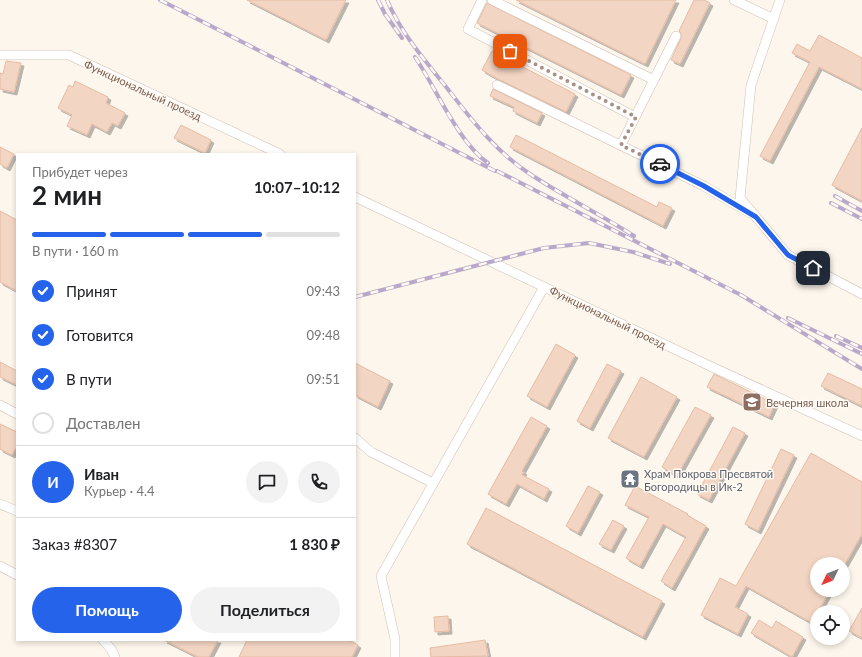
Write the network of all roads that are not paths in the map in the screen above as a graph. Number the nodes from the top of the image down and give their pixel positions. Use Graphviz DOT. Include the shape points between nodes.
graph roads {
  1 [pos="482,0"];
  2 [pos="492,0"];
  3 [pos="734,0"];
  4 [pos="780,0"];
  5 [pos="774,19"];
  6 [pos="676,36"];
  7 [pos="0,55"];
  8 [pos="654,80"];
  9 [pos="497,85"];
  10 [pos="636,117"];
  11 [pos="621,145"];
  12 [pos="278,153"];
  13 [pos="356,197"];
  14 [pos="756,217"];
  15 [pos="544,287"];
  16 [pos="862,294"];
  17 [pos="0,405"];
  18 [pos="16,413"];
  19 [pos="862,436"];
  20 [pos="356,439"];
  21 [pos="433,483"];
  22 [pos="0,504"];
  23 [pos="16,512"];
  24 [pos="0,566"];
  25 [pos="16,574"];
  26 [pos="104,641"];
  27 [pos="115,657"];
  28 [pos="396,657"];
  1 -- 10 [label="street" via="468,29"];
  2 -- 8 [label="street"];
  3 -- 5 [label="street"];
  4 -- 5 [label="street"];
  5 -- 14 [label="street" via="751,85 740,198"];
  6 -- 8 [label="street"];
  7 -- 12 [label="street, Функциональный проезд" via="69,55"];
  8 -- 10 [label="street"];
  9 -- 11 [label="street"];
  10 -- 11 [label="street"];
  11 -- 14 [label="street" via="704,186"];
  13 -- 15 [label="street, Функциональный проезд"];
  14 -- 16 [label="street" via="788,255"];
  15 -- 19 [label="street, Функциональный проезд"];
  15 -- 21 [label="street"];
  17 -- 18 [label="street"];
  20 -- 21 [label="street" via="372,452"];
  21 -- 28 [label="street" via="382,576"];
  22 -- 23 [label="street"];
  24 -- 25 [label="street"];
  26 -- 27 [label="street"];
}
